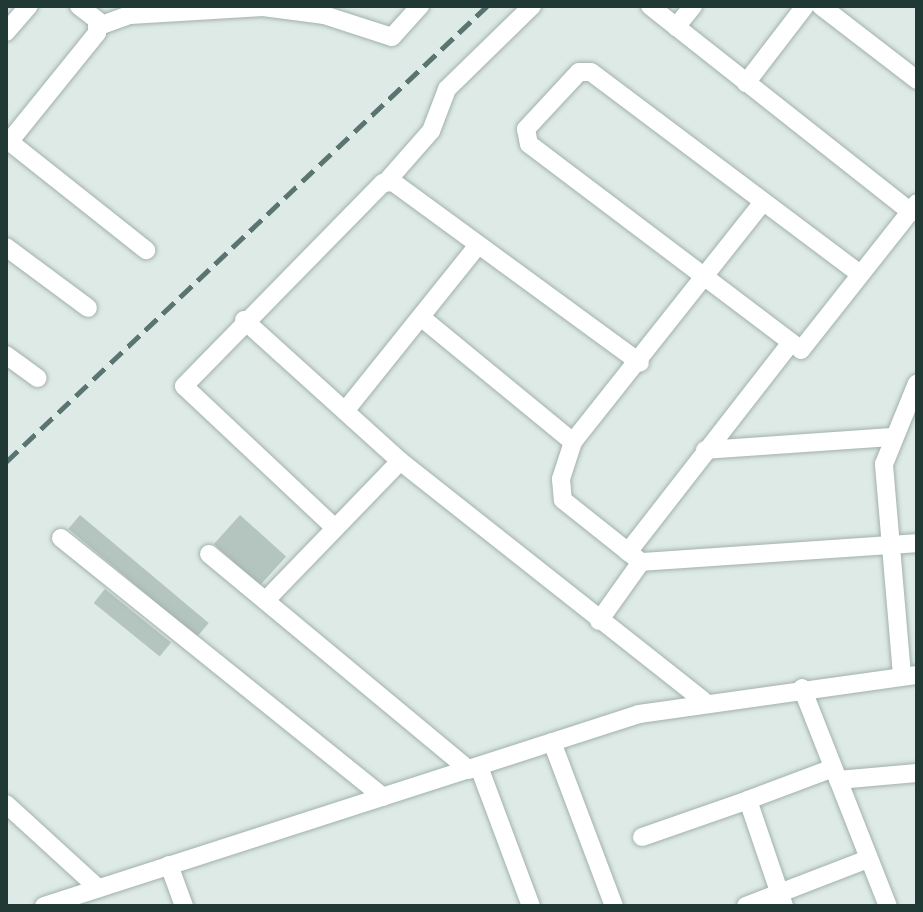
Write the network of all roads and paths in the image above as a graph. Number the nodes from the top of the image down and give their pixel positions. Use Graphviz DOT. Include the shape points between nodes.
graph roads {
  1 [pos="29,6"];
  2 [pos="79,6"];
  3 [pos="420,6"];
  4 [pos="532,6"];
  5 [pos="650,6"];
  6 [pos="693,6"];
  7 [pos="805,6"];
  8 [pos="821,6"];
  9 [pos="99,26"];
  10 [pos="676,27"];
  11 [pos="6,32"];
  12 [pos="917,80"];
  13 [pos="746,83"];
  14 [pos="8,140"];
  15 [pos="387,181"];
  16 [pos="763,202"];
  17 [pos="914,208"];
  18 [pos="478,245"];
  19 [pos="6,247"];
  20 [pos="146,250"];
  21 [pos="860,274"];
  22 [pos="708,278"];
  23 [pos="88,308"];
  24 [pos="422,318"];
  25 [pos="244,320"];
  26 [pos="790,344"];
  27 [pos="6,355"];
  28 [pos="640,363"];
  29 [pos="38,378"];
  30 [pos="917,383"];
  31 [pos="345,411"];
  32 [pos="890,437"];
  33 [pos="573,442"];
  34 [pos="705,450"];
  35 [pos="400,461"];
  36 [pos="335,528"];
  37 [pos="61,538"];
  38 [pos="917,543"];
  39 [pos="887,545"];
  40 [pos="209,554"];
  41 [pos="634,557"];
  42 [pos="266,600"];
  43 [pos="599,621"];
  44 [pos="910,675"];
  45 [pos="802,688"];
  46 [pos="703,700"];
  47 [pos="552,742"];
  48 [pos="474,768"];
  49 [pos="917,773"];
  50 [pos="835,774"];
  51 [pos="383,797"];
  52 [pos="748,800"];
  53 [pos="9,812"];
  54 [pos="642,837"];
  55 [pos="868,859"];
  56 [pos="169,865"];
  57 [pos="98,888"];
  58 [pos="781,899"];
  59 [pos="44,906"];
  60 [pos="184,906"];
  61 [pos="531,906"];
  62 [pos="614,906"];
  63 [pos="746,906"];
  64 [pos="888,906"];
  1 -- 11 [label="street"];
  2 -- 9 [label="street"];
  3 -- 9 [label="street" via="392,37 324,15 263,7 130,15"];
  4 -- 15 [label="street" via="447,89 431,131"];
  5 -- 10 [label="street"];
  6 -- 10 [label="street"];
  7 -- 13 [label="street"];
  8 -- 12 [label="street"];
  9 -- 14 [label="street"];
  10 -- 13 [label="street"];
  13 -- 17 [label="street"];
  14 -- 20 [label="street"];
  15 -- 18 [label="street"];
  15 -- 25 [label="street"];
  16 -- 21 [label="street"];
  16 -- 22 [label="street"];
  16 -- 22 [label="street" via="585,69 526,129 529,144"];
  17 -- 21 [label="street"];
  18 -- 24 [label="street"];
  18 -- 28 [label="street"];
  19 -- 23 [label="street"];
  21 -- 26 [label="street" via="805,349"];
  22 -- 26 [label="street"];
  22 -- 28 [label="street"];
  24 -- 31 [label="street"];
  24 -- 33 [label="street"];
  25 -- 31 [label="street"];
  25 -- 36 [label="street" via="184,391"];
  26 -- 34 [label="street"];
  27 -- 29 [label="street"];
  28 -- 33 [label="street"];
  30 -- 32 [label="street"];
  31 -- 35 [label="street"];
  32 -- 34 [label="street"];
  32 -- 39 [label="street" via="884,464"];
  33 -- 41 [label="street" via="561,479 563,500"];
  34 -- 41 [label="street"];
  35 -- 36 [label="street"];
  35 -- 43 [label="street"];
  36 -- 42 [label="street"];
  37 -- 51 [label="street"];
  38 -- 39 [label="street"];
  39 -- 41 [label="street"];
  39 -- 44 [label="street"];
  40 -- 42 [label="street"];
  41 -- 43 [label="street"];
  42 -- 48 [label="street"];
  43 -- 46 [label="street"];
  44 -- 45 [label="street"];
  45 -- 46 [label="street"];
  45 -- 50 [label="street"];
  46 -- 47 [label="street"];
  47 -- 48 [label="street"];
  47 -- 62 [label="street"];
  48 -- 51 [label="street"];
  48 -- 61 [label="street"];
  49 -- 50 [label="street"];
  50 -- 52 [label="street"];
  50 -- 55 [label="street"];
  51 -- 56 [label="street"];
  52 -- 54 [label="street"];
  52 -- 58 [label="street"];
  53 -- 57 [label="street"];
  55 -- 58 [label="street"];
  55 -- 64 [label="street"];
  56 -- 57 [label="street"];
  56 -- 60 [label="street"];
  57 -- 59 [label="street"];
  58 -- 63 [label="street"];
}
